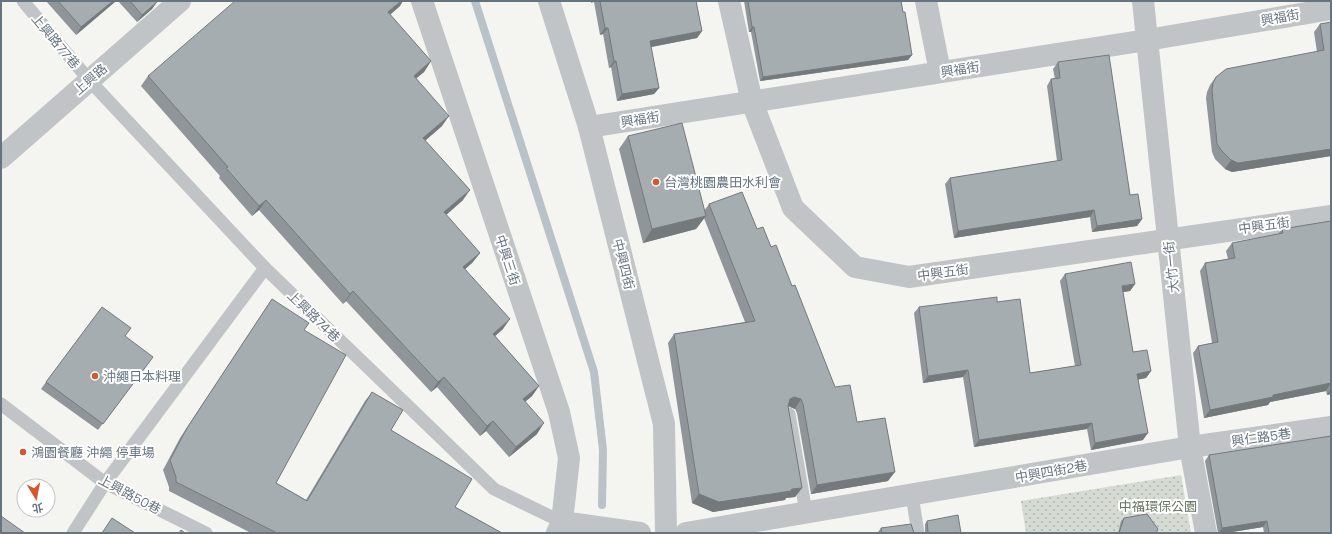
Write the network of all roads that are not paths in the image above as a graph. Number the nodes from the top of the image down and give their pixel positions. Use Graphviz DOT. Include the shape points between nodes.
graph roads {
  1 [pos="180,1"];
  2 [pos="422,1"];
  3 [pos="549,1"];
  4 [pos="730,1"];
  5 [pos="926,1"];
  6 [pos="1143,1"];
  7 [pos="23,2"];
  8 [pos="1331,9"];
  9 [pos="1147,40"];
  10 [pos="940,72"];
  11 [pos="89,80"];
  12 [pos="752,102"];
  13 [pos="589,127"];
  14 [pos="1,158"];
  15 [pos="1331,216"];
  16 [pos="1168,239"];
  17 [pos="265,268"];
  18 [pos="1,404"];
  19 [pos="789,414"];
  20 [pos="1331,427"];
  21 [pos="1190,447"];
  22 [pos="105,483"];
  23 [pos="912,495"];
  24 [pos="806,512"];
  25 [pos="560,528"];
  26 [pos="73,533"];
  27 [pos="206,533"];
  28 [pos="640,533"];
  29 [pos="666,533"];
  30 [pos="686,533"];
  31 [pos="918,533"];
  32 [pos="1206,533"];
  1 -- 11 [label="street, 上興路"];
  2 -- 25 [label="street, 中興三街" via="559,412 568,458"];
  3 -- 13 [label="street, 中興四街"];
  4 -- 12 [label="street, 中興五街"];
  5 -- 10 [label="street"];
  6 -- 9 [label="street, 大竹一街"];
  7 -- 11 [label="lane, 上興路77巷"];
  8 -- 9 [label="street, 興福街"];
  9 -- 10 [label="street, 興福街"];
  9 -- 16 [label="street, 大竹一街"];
  10 -- 12 [label="street, 興福街"];
  11 -- 14 [label="street, 上興路"];
  11 -- 17 [label="lane, 上興路74巷"];
  12 -- 13 [label="street, 興福街"];
  12 -- 16 [label="street, 中興五街" via="793,208 855,267 908,277"];
  13 -- 29 [label="street, 中興四街" via="664,424"];
  15 -- 16 [label="street, 中興五街"];
  16 -- 21 [label="street, 大竹一街"];
  17 -- 22 [label="lane"];
  17 -- 25 [label="lane, 上興路74巷" via="494,489"];
  18 -- 22 [label="lane, 上興路50巷"];
  19 -- 24 [label="lane"];
  20 -- 21 [label="street, 興仁路5巷"];
  21 -- 23 [label="street, 中興四街2巷"];
  21 -- 32 [label="street, 大竹一街"];
  22 -- 26 [label="lane"];
  22 -- 27 [label="lane, 上興路50巷"];
  23 -- 24 [label="street, 中興四街2巷"];
  23 -- 31 [label="lane"];
  24 -- 30 [label="street, 中興四街2巷"];
  25 -- 28 [label="street"];
}
